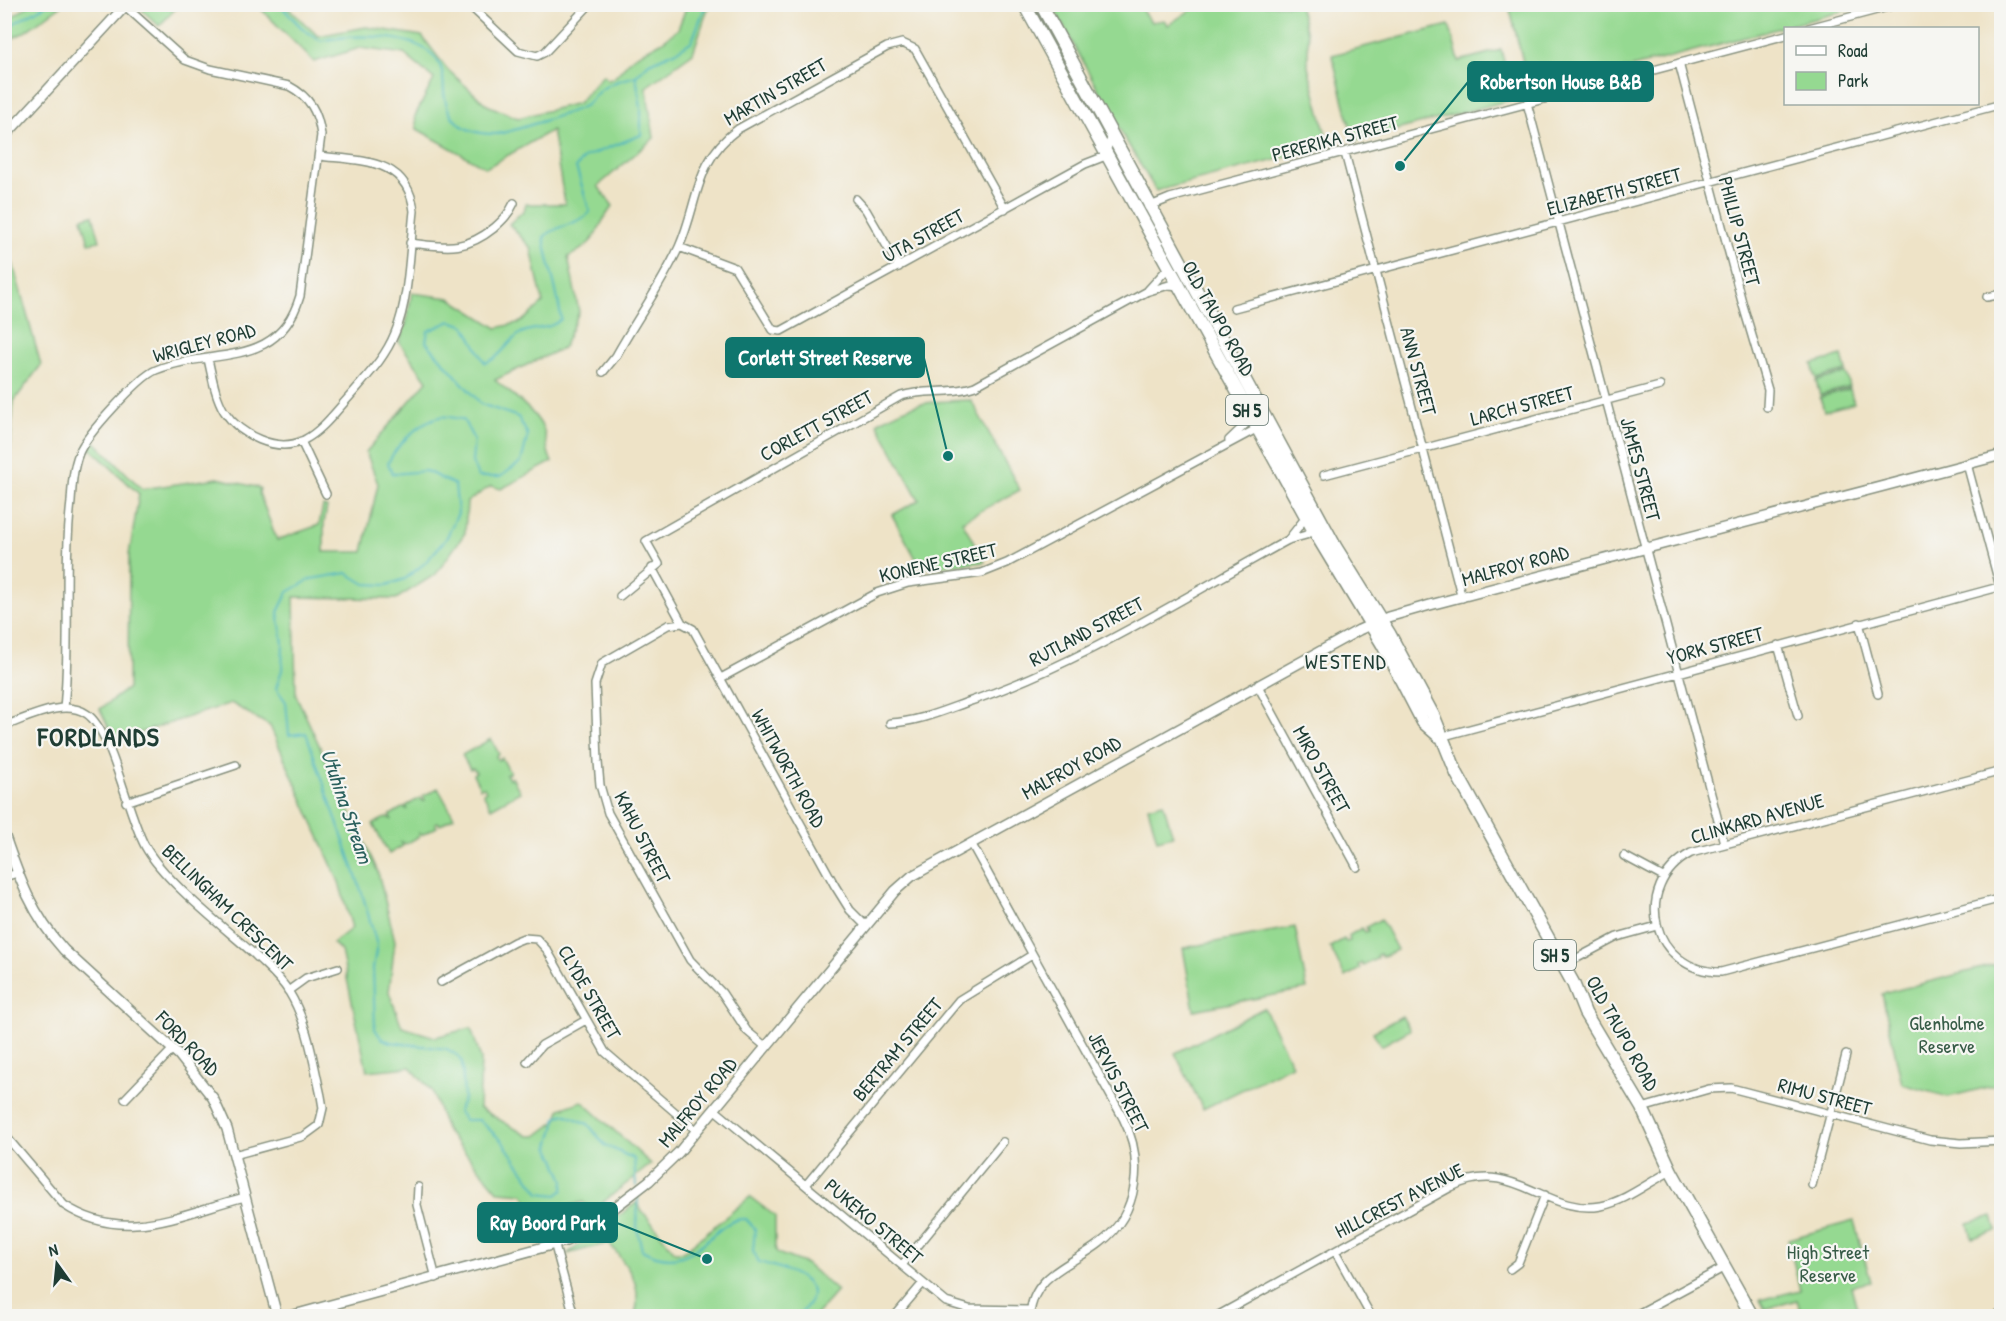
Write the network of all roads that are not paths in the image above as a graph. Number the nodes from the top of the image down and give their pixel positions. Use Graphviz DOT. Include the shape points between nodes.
graph roads {
  1 [pos="468,4"];
  2 [pos="590,4"];
  3 [pos="1024,4"];
  4 [pos="1039,4"];
  5 [pos="1899,4"];
  6 [pos="126,5"];
  7 [pos="1813,27"];
  8 [pos="1784,35"];
  9 [pos="1043,39"];
  10 [pos="1679,63"];
  11 [pos="1527,103"];
  12 [pos="2001,104"];
  13 [pos="4,137"];
  14 [pos="1107,145"];
  15 [pos="1345,153"];
  16 [pos="319,156"];
  17 [pos="1710,182"];
  18 [pos="856,199"];
  19 [pos="514,203"];
  20 [pos="1151,206"];
  21 [pos="1005,209"];
  22 [pos="1139,212"];
  23 [pos="1559,222"];
  24 [pos="411,243"];
  25 [pos="679,247"];
  26 [pos="899,267"];
  27 [pos="1169,267"];
  28 [pos="1376,271"];
  29 [pos="1179,286"];
  30 [pos="1146,292"];
  31 [pos="2001,294"];
  32 [pos="1987,297"];
  33 [pos="1234,308"];
  34 [pos="1224,339"];
  35 [pos="1212,345"];
  36 [pos="208,359"];
  37 [pos="603,372"];
  38 [pos="1660,386"];
  39 [pos="1606,400"];
  40 [pos="1767,407"];
  41 [pos="1268,420"];
  42 [pos="1254,423"];
  43 [pos="301,441"];
  44 [pos="1225,444"];
  45 [pos="1423,449"];
  46 [pos="2001,455"];
  47 [pos="1966,464"];
  48 [pos="1324,475"];
  49 [pos="326,494"];
  50 [pos="1306,517"];
  51 [pos="1317,526"];
  52 [pos="1288,540"];
  53 [pos="1646,549"];
  54 [pos="652,568"];
  55 [pos="2000,590"];
  56 [pos="620,596"];
  57 [pos="1462,598"];
  58 [pos="1375,622"];
  59 [pos="684,623"];
  60 [pos="1859,623"];
  61 [pos="1779,645"];
  62 [pos="1678,672"];
  63 [pos="721,678"];
  64 [pos="1258,686"];
  65 [pos="1878,694"];
  66 [pos="64,708"];
  67 [pos="1798,716"];
  68 [pos="890,723"];
  69 [pos="4,726"];
  70 [pos="1440,737"];
  71 [pos="236,765"];
  72 [pos="2001,771"];
  73 [pos="126,802"];
  74 [pos="4,834"];
  75 [pos="972,843"];
  76 [pos="1724,843"];
  77 [pos="1624,856"];
  78 [pos="1357,867"];
  79 [pos="18,873"];
  80 [pos="4,877"];
  81 [pos="1664,877"];
  82 [pos="2001,898"];
  83 [pos="866,926"];
  84 [pos="1657,926"];
  85 [pos="1032,955"];
  86 [pos="1564,965"];
  87 [pos="338,968"];
  88 [pos="441,982"];
  89 [pos="288,990"];
  90 [pos="586,1020"];
  91 [pos="766,1047"];
  92 [pos="173,1049"];
  93 [pos="1846,1055"];
  94 [pos="527,1062"];
  95 [pos="125,1099"];
  96 [pos="1642,1108"];
  97 [pos="715,1110"];
  98 [pos="1831,1114"];
  99 [pos="698,1131"];
  100 [pos="4,1134"];
  101 [pos="2001,1141"];
  102 [pos="1003,1143"];
  103 [pos="234,1155"];
  104 [pos="1671,1171"];
  105 [pos="806,1185"];
  106 [pos="1812,1185"];
  107 [pos="418,1187"];
  108 [pos="1545,1195"];
  109 [pos="245,1197"];
  110 [pos="555,1246"];
  111 [pos="1335,1251"];
  112 [pos="902,1265"];
  113 [pos="1723,1268"];
  114 [pos="1510,1269"];
  115 [pos="436,1278"];
  116 [pos="923,1283"];
  117 [pos="333,1305"];
  118 [pos="1030,1313"];
  119 [pos="2001,1314"];
  120 [pos="277,1317"];
  121 [pos="290,1317"];
  122 [pos="336,1317"];
  123 [pos="574,1317"];
  124 [pos="896,1317"];
  125 [pos="1217,1317"];
  126 [pos="1371,1317"];
  127 [pos="1634,1317"];
  128 [pos="1752,1317"];
  129 [pos="1994,1317"];
  1 -- 2 [label="street" via="518,51 537,56"];
  3 -- 9 [label="highway, OLD TAUPO ROAD / SH 5"];
  4 -- 9 [label="highway" via="1035,11 1045,30"];
  4 -- 14 [label="highway, OLD TAUPO ROAD / SH 5"];
  5 -- 7 [label="street"];
  6 -- 13 [label="main road"];
  6 -- 16 [label="street, WRIGLEY ROAD" via="185,60 299,91 310,100 319,122"];
  8 -- 10 [label="street, PERERIKA STREET"];
  9 -- 14 [label="highway, OLD TAUPO ROAD / SH 5"];
  10 -- 11 [label="street, PERERIKA STREET"];
  10 -- 17 [label="street, PHILLIP STREET"];
  11 -- 15 [label="street, PERERIKA STREET"];
  11 -- 23 [label="street, JAMES STREET"];
  12 -- 17 [label="street, ELIZABETH STREET"];
  14 -- 20 [label="highway, OLD TAUPO ROAD / SH 5"];
  14 -- 21 [label="street, UTA STREET" via="1085,164"];
  14 -- 22 [label="highway, OLD TAUPO ROAD / SH 5"];
  15 -- 20 [label="street, PERERIKA STREET"];
  15 -- 28 [label="street, ANN STREET"];
  16 -- 24 [label="street" via="380,165 402,178 413,200"];
  16 -- 36 [label="street, WRIGLEY ROAD" via="295,313 267,343"];
  17 -- 23 [label="street, ELIZABETH STREET"];
  17 -- 40 [label="street, PHILLIP STREET" via="1768,390"];
  18 -- 26 [label="street"];
  19 -- 24 [label="street" via="505,218 472,243 448,248"];
  20 -- 22 [label="street, PERERIKA STREET"];
  20 -- 34 [label="highway, OLD TAUPO ROAD / SH 5"];
  21 -- 25 [label="street, MARTIN STREET" via="918,54 910,46 895,44 738,129 717,146 705,167"];
  21 -- 26 [label="street, UTA STREET"];
  22 -- 27 [label="highway, OLD TAUPO ROAD / SH 5"];
  23 -- 28 [label="street, ELIZABETH STREET"];
  23 -- 39 [label="street, JAMES STREET"];
  24 -- 43 [label="street" via="400,320 386,352 332,416"];
  25 -- 26 [label="street, UTA STREET" via="735,268 776,332"];
  25 -- 37 [label="street, MARTIN STREET"];
  27 -- 29 [label="highway, OLD TAUPO ROAD / SH 5"];
  27 -- 30 [label="street, CORLETT STREET"];
  28 -- 33 [label="street, ELIZABETH STREET"];
  28 -- 45 [label="street, ANN STREET"];
  29 -- 30 [label="street, CORLETT STREET"];
  29 -- 35 [label="highway, OLD TAUPO ROAD / SH 5"];
  30 -- 54 [label="street, CORLETT STREET" via="975,386 901,396 646,541 659,564"];
  31 -- 32 [label="street"];
  34 -- 35 [label="highway"];
  34 -- 41 [label="highway, OLD TAUPO ROAD / SH 5"];
  35 -- 42 [label="highway, OLD TAUPO ROAD / SH 5"];
  36 -- 43 [label="street" via="218,400 234,422 272,444"];
  36 -- 66 [label="street, WRIGLEY ROAD" via="161,368 146,375 79,452 67,548"];
  38 -- 39 [label="street, LARCH STREET"];
  39 -- 45 [label="street, LARCH STREET"];
  39 -- 53 [label="street, JAMES STREET"];
  41 -- 42 [label="street, KONENE STREET"];
  41 -- 51 [label="highway, OLD TAUPO ROAD / SH 5"];
  42 -- 44 [label="street, KONENE STREET"];
  42 -- 44 [label="street, KONENE STREET"];
  42 -- 50 [label="highway, OLD TAUPO ROAD / SH 5"];
  43 -- 49 [label="street"];
  44 -- 63 [label="street, KONENE STREET" via="1007,563 981,573 908,583 878,593"];
  45 -- 48 [label="street, LARCH STREET"];
  45 -- 57 [label="street, ANN STREET"];
  46 -- 47 [label="main road, MALFROY ROAD"];
  47 -- 53 [label="main road, MALFROY ROAD"];
  47 -- 55 [label="street"];
  50 -- 51 [label="highway, OLD TAUPO ROAD / SH 5"];
  50 -- 52 [label="street, RUTLAND STREET"];
  51 -- 52 [label="street, RUTLAND STREET" via="1306,535"];
  51 -- 58 [label="highway, OLD TAUPO ROAD / SH 5"];
  52 -- 68 [label="street, RUTLAND STREET" via="1028,681 932,715"];
  53 -- 57 [label="main road, MALFROY ROAD"];
  53 -- 62 [label="street, JAMES STREET"];
  54 -- 56 [label="street"];
  54 -- 59 [label="street, WHITWORTH ROAD"];
  55 -- 60 [label="street, YORK STREET"];
  57 -- 58 [label="main road, MALFROY ROAD"];
  58 -- 64 [label="main road, MALFROY ROAD"];
  58 -- 70 [label="highway, OLD TAUPO ROAD / SH 5" via="1423,722"];
  59 -- 63 [label="street, WHITWORTH ROAD" via="693,629"];
  59 -- 91 [label="street, KAHU STREET" via="668,625 602,663 595,684 600,786 612,821 690,960 722,993 747,1031"];
  60 -- 61 [label="street, YORK STREET"];
  60 -- 65 [label="street"];
  61 -- 62 [label="street, YORK STREET"];
  61 -- 67 [label="street"];
  62 -- 70 [label="street, YORK STREET"];
  62 -- 76 [label="street, JAMES STREET"];
  63 -- 83 [label="street, WHITWORTH ROAD" via="840,896"];
  64 -- 75 [label="main road, MALFROY ROAD"];
  64 -- 78 [label="street, MIRO STREET"];
  66 -- 69 [label="street"];
  66 -- 73 [label="street, BELLINGHAM CRESCENT" via="86,713 98,726"];
  70 -- 86 [label="highway, OLD TAUPO ROAD / SH 5" via="1466,792"];
  71 -- 73 [label="street"];
  72 -- 76 [label="street, CLINKARD AVENUE"];
  73 -- 89 [label="street, BELLINGHAM CRESCENT" via="139,836 157,864 280,978"];
  74 -- 79 [label="main road, FORD ROAD"];
  75 -- 83 [label="main road, MALFROY ROAD" via="903,882"];
  75 -- 85 [label="street, JERVIS STREET"];
  76 -- 81 [label="street, CLINKARD AVENUE" via="1684,857"];
  77 -- 81 [label="street"];
  79 -- 80 [label="street"];
  79 -- 92 [label="main road, FORD ROAD" via="36,914 55,940"];
  81 -- 84 [label="street, CLINKARD AVENUE" via="1655,904"];
  82 -- 84 [label="street" via="1721,972 1701,970 1684,962 1670,950"];
  83 -- 91 [label="main road, MALFROY ROAD"];
  84 -- 86 [label="street" via="1617,937"];
  85 -- 105 [label="street, BERTRAM STREET" via="959,1000"];
  85 -- 118 [label="street, JERVIS STREET" via="1129,1130 1137,1173 1118,1226 1100,1244 1054,1271 1037,1293"];
  86 -- 96 [label="highway, OLD TAUPO ROAD / SH 5" via="1585,1013"];
  87 -- 89 [label="street" via="306,978"];
  88 -- 90 [label="street, CLYDE STREET" via="514,942 531,937 547,950"];
  89 -- 103 [label="street, BELLINGHAM CRESCENT" via="304,1023 323,1108 320,1125 304,1137"];
  90 -- 94 [label="street" via="542,1045"];
  90 -- 99 [label="street, CLYDE STREET" via="614,1061"];
  91 -- 97 [label="main road, MALFROY ROAD"];
  92 -- 95 [label="street"];
  92 -- 103 [label="main road, FORD ROAD" via="213,1098"];
  93 -- 98 [label="street"];
  96 -- 98 [label="street, RIMU STREET" via="1721,1087"];
  96 -- 104 [label="highway, OLD TAUPO ROAD / SH 5"];
  97 -- 99 [label="main road, MALFROY ROAD"];
  97 -- 105 [label="street, PUKEKO STREET"];
  98 -- 101 [label="street, RIMU STREET" via="1930,1140"];
  98 -- 106 [label="street"];
  99 -- 110 [label="main road, MALFROY ROAD" via="649,1181 583,1232"];
  100 -- 109 [label="street" via="64,1205 106,1224 139,1225"];
  102 -- 112 [label="street"];
  103 -- 109 [label="main road, FORD ROAD"];
  104 -- 108 [label="street, HILLCREST AVENUE" via="1621,1199 1600,1206 1578,1205"];
  104 -- 113 [label="highway, OLD TAUPO ROAD / SH 5"];
  105 -- 112 [label="street, PUKEKO STREET"];
  107 -- 115 [label="street" via="417,1205"];
  108 -- 111 [label="street, HILLCREST AVENUE" via="1510,1180 1473,1178"];
  108 -- 114 [label="street" via="1518,1263"];
  109 -- 120 [label="main road, FORD ROAD"];
  110 -- 115 [label="main road, MALFROY ROAD"];
  110 -- 123 [label="street"];
  111 -- 125 [label="street, HILLCREST AVENUE"];
  111 -- 126 [label="street"];
  112 -- 116 [label="street, PUKEKO STREET"];
  113 -- 127 [label="street"];
  113 -- 128 [label="highway, OLD TAUPO ROAD / SH 5"];
  115 -- 117 [label="main road, MALFROY ROAD"];
  116 -- 118 [label="street, PUKEKO STREET" via="956,1306"];
  116 -- 124 [label="street"];
  117 -- 121 [label="main road, MALFROY ROAD"];
  117 -- 122 [label="street"];
  119 -- 129 [label="street"];
}
